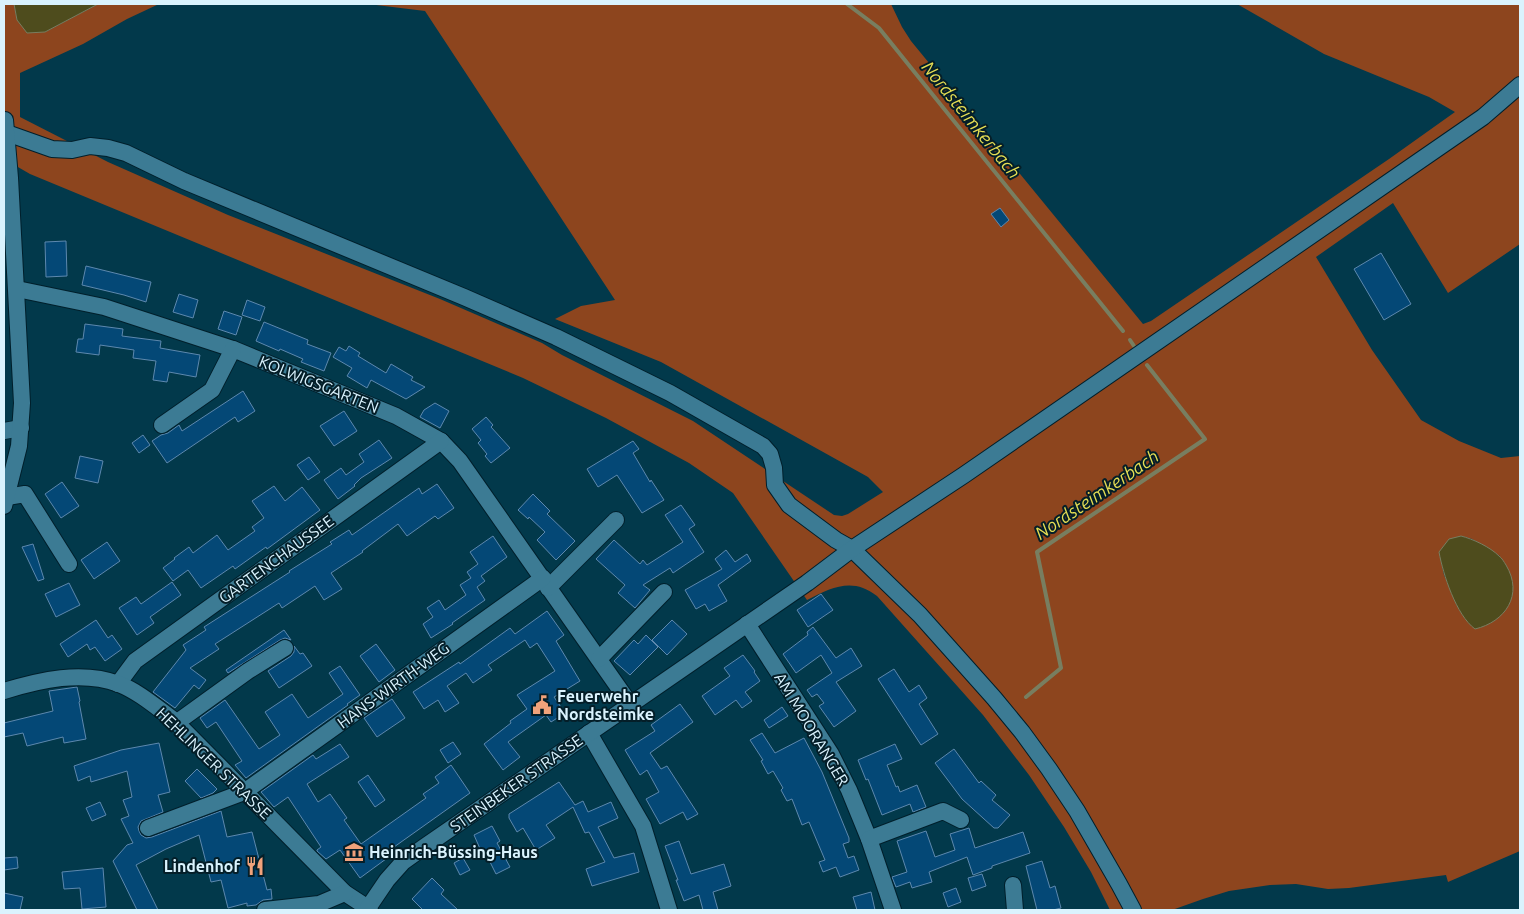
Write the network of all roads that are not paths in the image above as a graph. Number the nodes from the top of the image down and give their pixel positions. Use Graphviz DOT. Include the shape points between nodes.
graph roads {
  1 [pos="1520,85"];
  2 [pos="5,128"];
  3 [pos="17,289"];
  4 [pos="234,349"];
  5 [pos="162,425"];
  6 [pos="21,428"];
  7 [pos="4,431"];
  8 [pos="441,440"];
  9 [pos="5,501"];
  10 [pos="616,520"];
  11 [pos="852,549"];
  12 [pos="69,564"];
  13 [pos="546,583"];
  14 [pos="664,592"];
  15 [pos="747,624"];
  16 [pos="285,648"];
  17 [pos="599,660"];
  18 [pos="118,684"];
  19 [pos="4,691"];
  20 [pos="630,704"];
  21 [pos="176,722"];
  22 [pos="589,733"];
  23 [pos="244,792"];
  24 [pos="961,820"];
  25 [pos="148,828"];
  26 [pos="869,839"];
  27 [pos="1014,886"];
  28 [pos="345,893"];
  29 [pos="369,909"];
  30 [pos="265,910"];
  31 [pos="669,910"];
  32 [pos="893,910"];
  33 [pos="1015,910"];
  34 [pos="1132,910"];
  1 -- 11 [label="street, STEINBEKER STRASSE" via="1483,117"];
  2 -- 3 [label="street"];
  2 -- 11 [label="street" via="52,149 72,150 90,146 126,153 184,181 556,337 661,389 763,446 770,454 776,485 789,504"];
  3 -- 4 [label="street, KOLWIGSGARTEN" via="104,306"];
  3 -- 6 [label="street"];
  4 -- 5 [label="street" via="212,390"];
  4 -- 8 [label="street, KOLWIGSGARTEN" via="396,416"];
  6 -- 7 [label="street"];
  6 -- 9 [label="street"];
  8 -- 13 [label="street, KOLWIGSGARTEN" via="460,461"];
  8 -- 18 [label="street, GARTENCHAUSSEE" via="135,661"];
  9 -- 12 [label="street" via="25,494"];
  10 -- 13 [label="street"];
  11 -- 15 [label="street, STEINBEKER STRASSE"];
  11 -- 34 [label="street" via="927,622 1022,732 1077,811"];
  13 -- 17 [label="street, KOLWIGSGARTEN"];
  13 -- 23 [label="street, HANS-WIRTH-WEG"];
  14 -- 17 [label="street"];
  15 -- 20 [label="street, STEINBEKER STRASSE"];
  15 -- 26 [label="street, AM MOORANGER" via="831,754"];
  16 -- 21 [label="street"];
  17 -- 20 [label="street, KOLWIGSGARTEN"];
  18 -- 19 [label="street, HEHLINGER STRASSE" via="90,678 60,678"];
  18 -- 21 [label="street, HEHLINGER STRASSE" via="144,697"];
  20 -- 22 [label="street, STEINBEKER STRASSE"];
  21 -- 23 [label="street, HEHLINGER STRASSE"];
  22 -- 29 [label="street, STEINBEKER STRASSE" via="403,862"];
  22 -- 31 [label="street" via="643,826"];
  23 -- 25 [label="street, HANS-WIRTH-WEG"];
  23 -- 28 [label="street, HEHLINGER STRASSE"];
  24 -- 26 [label="street" via="943,811"];
  26 -- 32 [label="street, AM MOORANGER"];
  27 -- 33 [label="street"];
  28 -- 29 [label="street, HEHLINGER STRASSE"];
  28 -- 30 [label="street" via="319,904"];
}
